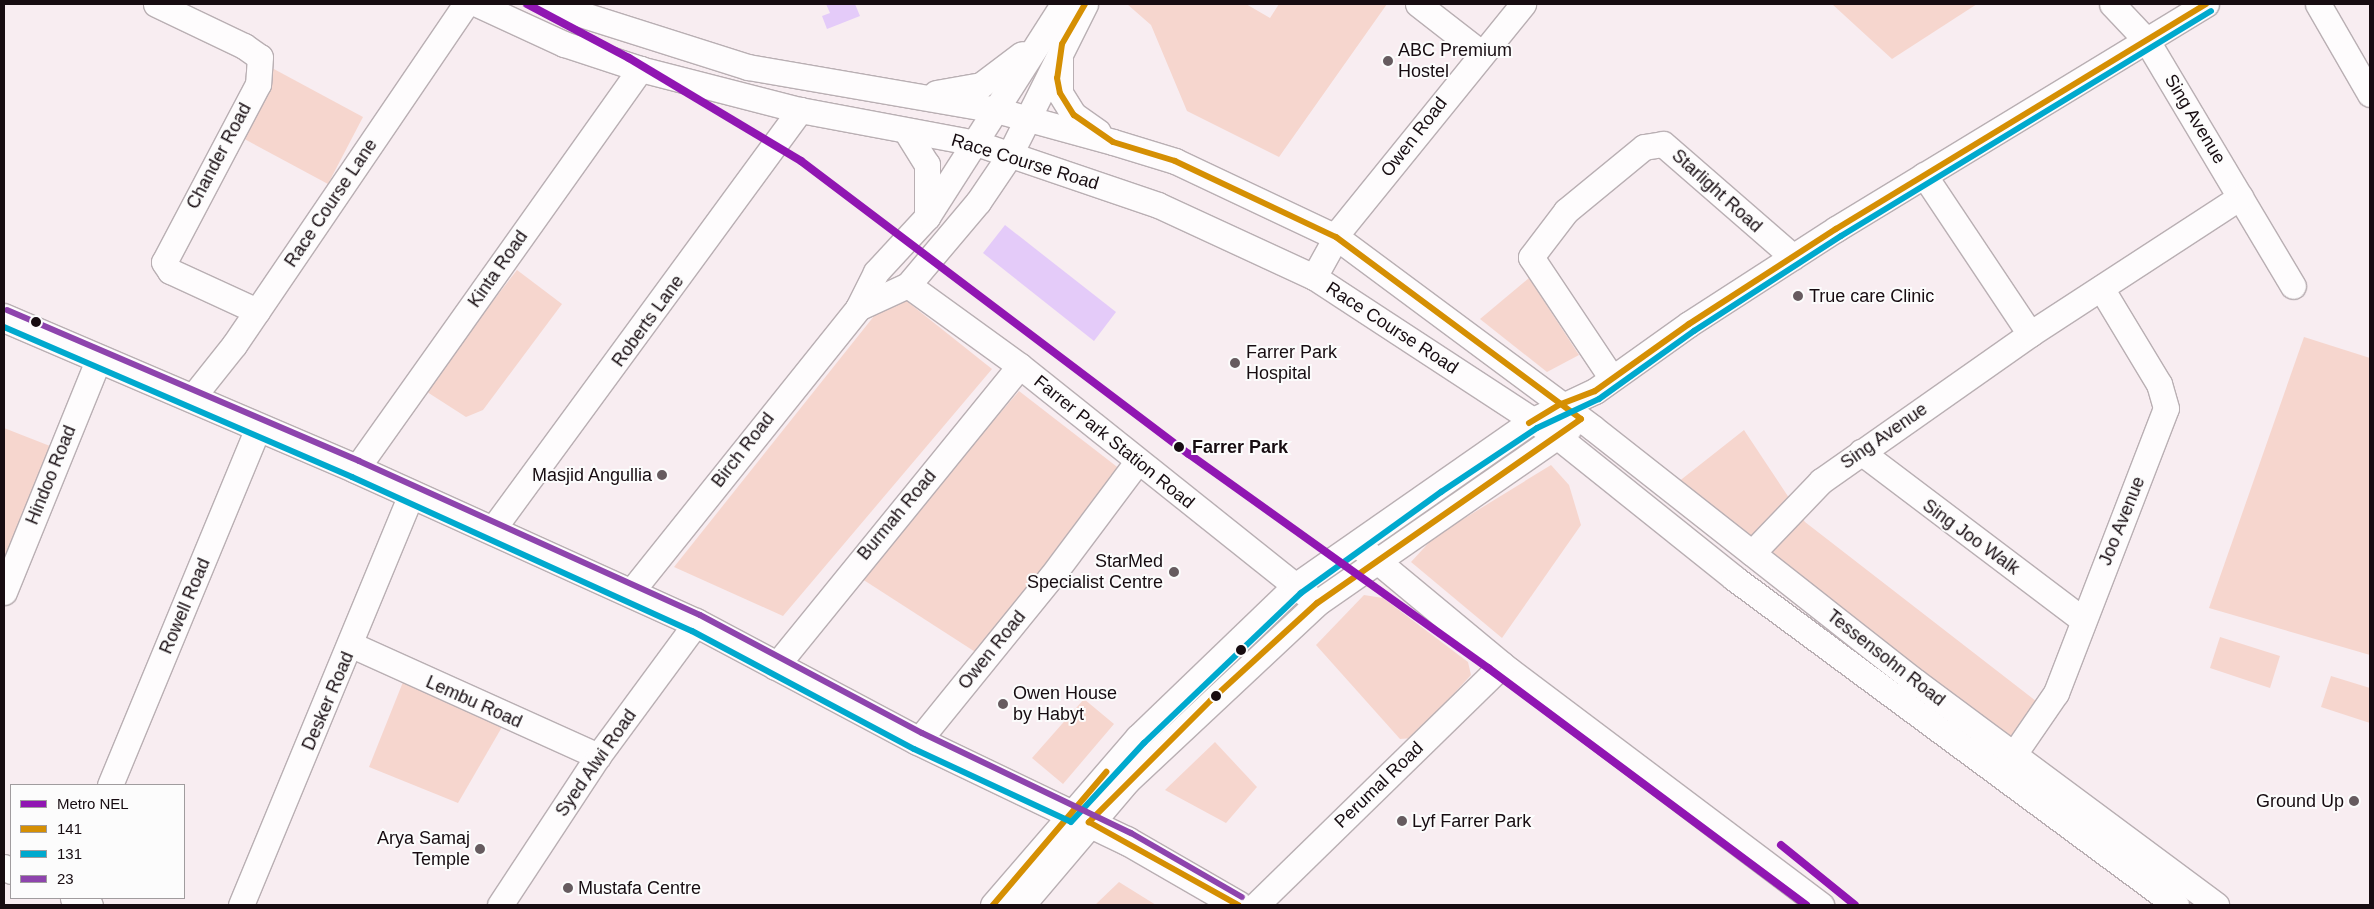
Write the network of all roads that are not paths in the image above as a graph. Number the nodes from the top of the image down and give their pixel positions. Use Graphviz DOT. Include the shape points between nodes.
graph roads {
  1 [pos="156,4"];
  2 [pos="466,4"];
  3 [pos="477,4"];
  4 [pos="549,4"];
  5 [pos="1063,4"];
  6 [pos="1085,4"];
  7 [pos="1418,4"];
  8 [pos="1523,4"];
  9 [pos="2112,4"];
  10 [pos="2206,4"];
  11 [pos="2318,4"];
  12 [pos="1054,38"];
  13 [pos="2147,41"];
  14 [pos="1481,53"];
  15 [pos="640,69"];
  16 [pos="2370,94"];
  17 [pos="906,95"];
  18 [pos="800,110"];
  19 [pos="996,110"];
  20 [pos="1028,119"];
  21 [pos="906,131"];
  22 [pos="1113,142"];
  23 [pos="976,143"];
  24 [pos="1009,156"];
  25 [pos="1924,175"];
  26 [pos="2240,197"];
  27 [pos="927,217"];
  28 [pos="1336,237"];
  29 [pos="1793,257"];
  30 [pos="1314,277"];
  31 [pos="908,285"];
  32 [pos="2293,286"];
  33 [pos="2101,288"];
  34 [pos="858,308"];
  35 [pos="257,311"];
  36 [pos="4,318"];
  37 [pos="2030,334"];
  38 [pos="99,358"];
  39 [pos="1020,366"];
  40 [pos="1603,384"];
  41 [pos="191,399"];
  42 [pos="1561,404"];
  43 [pos="1533,420"];
  44 [pos="1581,420"];
  45 [pos="258,427"];
  46 [pos="1557,436"];
  47 [pos="1861,452"];
  48 [pos="1137,462"];
  49 [pos="356,469"];
  50 [pos="411,494"];
  51 [pos="492,530"];
  52 [pos="1366,552"];
  53 [pos="1752,553"];
  54 [pos="1296,586"];
  55 [pos="4,592"];
  56 [pos="630,593"];
  57 [pos="1316,603"];
  58 [pos="2083,620"];
  59 [pos="696,623"];
  60 [pos="352,645"];
  61 [pos="1502,665"];
  62 [pos="775,666"];
  63 [pos="918,741"];
  64 [pos="2014,754"];
  65 [pos="598,756"];
  66 [pos="110,784"];
  67 [pos="1079,818"];
  68 [pos="75,899"];
  69 [pos="90,905"];
  70 [pos="241,905"];
  71 [pos="500,905"];
  72 [pos="993,905"];
  73 [pos="1022,905"];
  74 [pos="1238,905"];
  75 [pos="1256,905"];
  76 [pos="1821,905"];
  77 [pos="2176,905"];
  78 [pos="2216,905"];
  1 -- 35 [label="street, Chander Road" via="244,46 260,57 258,84 165,256 165,268"];
  2 -- 35 [label="street, Race Course Lane"];
  3 -- 15 [label="street, Race Course Road" via="564,44"];
  4 -- 17 [label="street, Race Course Road" via="748,67"];
  5 -- 12 [label="street"];
  6 -- 12 [label="street"];
  7 -- 14 [label="street"];
  8 -- 14 [label="street, Owen Road"];
  9 -- 13 [label="street, Sing Avenue"];
  10 -- 13 [label="street"];
  11 -- 16 [label="street"];
  12 -- 17 [label="street" via="981,85"];
  12 -- 19 [label="street, Birch Road"];
  12 -- 20 [label="street, Birch Road"];
  12 -- 22 [label="street" via="1060,93 1074,115"];
  13 -- 25 [label="street"];
  13 -- 26 [label="street, Sing Avenue"];
  14 -- 28 [label="street, Owen Road"];
  15 -- 18 [label="street, Race Course Road"];
  15 -- 49 [label="street, Kinta Road"];
  17 -- 19 [label="street, Race Course Road"];
  18 -- 21 [label="street, Race Course Road"];
  18 -- 51 [label="street, Roberts Lane"];
  19 -- 20 [label="street, Race Course Road"];
  19 -- 23 [label="street, Birch Road"];
  20 -- 22 [label="street, Race Course Road"];
  20 -- 24 [label="street, Birch Road"];
  21 -- 23 [label="street, Race Course Road"];
  21 -- 27 [label="street" via="928,164"];
  22 -- 28 [label="street, Race Course Road" via="1174,160"];
  23 -- 24 [label="street, Race Course Road"];
  23 -- 27 [label="street, Birch Road"];
  24 -- 30 [label="street, Race Course Road" via="1158,205"];
  24 -- 31 [label="street, Birch Road" via="948,241"];
  25 -- 29 [label="street"];
  25 -- 37 [label="street"];
  26 -- 32 [label="street, Sing Avenue"];
  26 -- 33 [label="street, Sing Avenue"];
  27 -- 34 [label="street, Birch Road" via="876,272"];
  28 -- 30 [label="street, Owen Road"];
  28 -- 42 [label="street, Race Course Road"];
  29 -- 40 [label="street"];
  29 -- 40 [label="street, Starlight Road" via="1658,143 1644,147 1566,211 1531,257"];
  30 -- 43 [label="street, Race Course Road"];
  31 -- 34 [label="street, Birch Road"];
  31 -- 39 [label="street, Farrer Park Station Road"];
  33 -- 37 [label="street, Sing Avenue"];
  33 -- 58 [label="street, Joo Avenue" via="2159,384 2166,408"];
  34 -- 56 [label="street, Birch Road"];
  35 -- 41 [label="street, Race Course Lane"];
  36 -- 38 [label="main road"];
  37 -- 47 [label="street, Sing Avenue"];
  38 -- 41 [label="main road"];
  38 -- 55 [label="street, Hindoo Road"];
  39 -- 48 [label="street, Farrer Park Station Road"];
  39 -- 62 [label="street, Burmah Road"];
  40 -- 42 [label="street"];
  40 -- 44 [label="street"];
  41 -- 45 [label="main road"];
  42 -- 43 [label="street"];
  42 -- 44 [label="street, Tessensohn Road"];
  43 -- 46 [label="street, Tessensohn Road"];
  43 -- 52 [label="street"];
  44 -- 46 [label="street"];
  44 -- 53 [label="street, Tessensohn Road"];
  45 -- 49 [label="main road"];
  45 -- 66 [label="street, Rowell Road"];
  46 -- 52 [label="street"];
  46 -- 77 [label="street, Tessensohn Road" via="1734,578"];
  47 -- 53 [label="street, Sing Avenue" via="1821,481"];
  47 -- 58 [label="street, Sing Joo Walk"];
  48 -- 54 [label="street, Farrer Park Station Road"];
  48 -- 63 [label="street, Owen Road" via="1051,577"];
  49 -- 50 [label="main road"];
  50 -- 51 [label="main road"];
  50 -- 60 [label="street, Desker Road"];
  51 -- 56 [label="main road"];
  52 -- 54 [label="street"];
  52 -- 57 [label="street"];
  52 -- 61 [label="street"];
  53 -- 64 [label="street, Tessensohn Road"];
  54 -- 57 [label="street, Farrer Park Station Road"];
  54 -- 67 [label="street" via="1138,737"];
  56 -- 59 [label="main road"];
  57 -- 67 [label="street"];
  58 -- 64 [label="street, Joo Avenue" via="2056,694"];
  59 -- 62 [label="main road"];
  59 -- 65 [label="street, Syed Alwi Road"];
  60 -- 65 [label="street, Lembu Road"];
  60 -- 70 [label="street, Desker Road"];
  61 -- 75 [label="street, Perumal Road"];
  61 -- 76 [label="street"];
  62 -- 63 [label="main road"];
  63 -- 67 [label="main road"];
  64 -- 78 [label="street, Tessensohn Road"];
  65 -- 71 [label="street, Syed Alwi Road"];
  67 -- 72 [label="street"];
  67 -- 73 [label="street"];
  67 -- 74 [label="main road"];
  68 -- 69 [label="street"];
}
